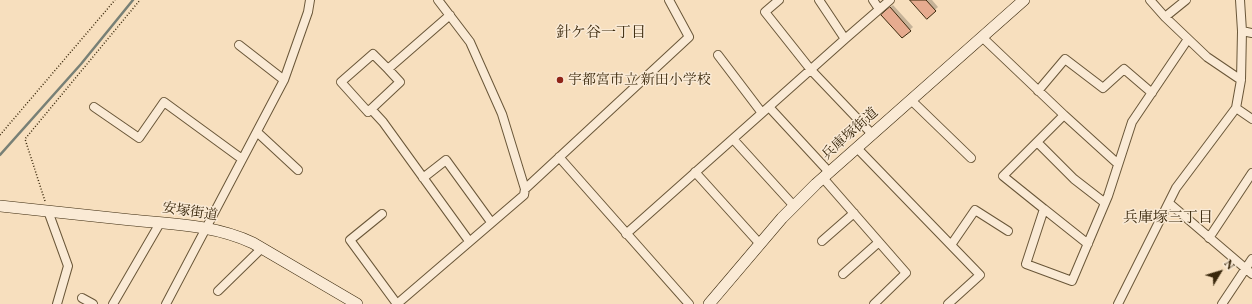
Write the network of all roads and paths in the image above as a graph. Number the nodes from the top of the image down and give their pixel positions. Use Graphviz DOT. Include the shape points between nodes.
graph roads {
  1 [pos="115,0"];
  2 [pos="140,0"];
  3 [pos="310,0"];
  4 [pos="438,0"];
  5 [pos="669,0"];
  6 [pos="779,0"];
  7 [pos="819,0"];
  8 [pos="873,0"];
  9 [pos="890,0"];
  10 [pos="1024,0"];
  11 [pos="1150,0"];
  12 [pos="1186,0"];
  13 [pos="1240,0"];
  14 [pos="879,9"];
  15 [pos="450,16"];
  16 [pos="1165,17"];
  17 [pos="1242,30"];
  18 [pos="1252,33"];
  19 [pos="982,37"];
  20 [pos="845,39"];
  21 [pos="1188,39"];
  22 [pos="239,45"];
  23 [pos="718,55"];
  24 [pos="388,69"];
  25 [pos="811,70"];
  26 [pos="284,80"];
  27 [pos="1241,80"];
  28 [pos="1038,90"];
  29 [pos="1152,93"];
  30 [pos="911,100"];
  31 [pos="94,107"];
  32 [pos="769,107"];
  33 [pos="1236,108"];
  34 [pos="371,109"];
  35 [pos="762,113"];
  36 [pos="1064,115"];
  37 [pos="1252,119"];
  38 [pos="257,132"];
  39 [pos="872,134"];
  40 [pos="0,135"];
  41 [pos="733,139"];
  42 [pos="1037,142"];
  43 [pos="857,148"];
  44 [pos="559,157"];
  45 [pos="971,158"];
  46 [pos="242,159"];
  47 [pos="1118,164"];
  48 [pos="298,170"];
  49 [pos="695,172"];
  50 [pos="1252,173"];
  51 [pos="826,175"];
  52 [pos="423,178"];
  53 [pos="525,188"];
  54 [pos="1105,203"];
  55 [pos="1169,203"];
  56 [pos="0,206"];
  57 [pos="794,206"];
  58 [pos="1044,209"];
  59 [pos="48,211"];
  60 [pos="854,213"];
  61 [pos="382,214"];
  62 [pos="491,222"];
  63 [pos="160,223"];
  64 [pos="206,228"];
  65 [pos="1008,231"];
  66 [pos="626,234"];
  67 [pos="1209,238"];
  68 [pos="469,241"];
  69 [pos="822,241"];
  70 [pos="879,242"];
  71 [pos="760,244"];
  72 [pos="1088,244"];
  73 [pos="951,245"];
  74 [pos="262,248"];
  75 [pos="1252,259"];
  76 [pos="1249,272"];
  77 [pos="843,274"];
  78 [pos="218,292"];
  79 [pos="82,298"];
  80 [pos="1120,303"];
  81 [pos="57,304"];
  82 [pos="93,304"];
  83 [pos="113,304"];
  84 [pos="166,304"];
  85 [pos="357,304"];
  86 [pos="688,304"];
  87 [pos="708,304"];
  88 [pos="874,304"];
  89 [pos="948,304"];
  90 [pos="1222,304"];
  1 -- 40 [label="path"];
  2 -- 59 [label="path" via="25,139"];
  3 -- 26 [label="street"];
  4 -- 15 [label="street"];
  5 -- 44 [label="street" via="689,37"];
  6 -- 25 [label="street" via="765,12"];
  7 -- 20 [label="street"];
  8 -- 14 [label="street"];
  9 -- 14 [label="street"];
  10 -- 19 [label="street, 兵庫塚街道"];
  11 -- 16 [label="street"];
  12 -- 16 [label="street"];
  13 -- 17 [label="street"];
  14 -- 20 [label="street"];
  15 -- 24 [label="street"];
  15 -- 53 [label="street" via="470,42 502,114"];
  16 -- 21 [label="street"];
  17 -- 18 [label="street"];
  17 -- 27 [label="street"];
  19 -- 28 [label="street"];
  19 -- 30 [label="street, 兵庫塚街道"];
  20 -- 25 [label="street"];
  21 -- 27 [label="street" via="1206,56"];
  21 -- 29 [label="street"];
  22 -- 26 [label="street"];
  23 -- 35 [label="street"];
  24 -- 34 [label="street" via="400,82"];
  24 -- 34 [label="street" via="373,54 341,82 368,112"];
  25 -- 32 [label="street"];
  25 -- 39 [label="street"];
  26 -- 38 [label="street"];
  27 -- 33 [label="street"];
  28 -- 29 [label="street" via="1065,59 1103,88 1124,69"];
  28 -- 36 [label="street"];
  29 -- 47 [label="street" via="1132,122"];
  30 -- 39 [label="street, 兵庫塚街道"];
  30 -- 45 [label="street"];
  31 -- 46 [label="street" via="138,138 164,102"];
  32 -- 35 [label="street"];
  32 -- 51 [label="street"];
  33 -- 37 [label="street"];
  33 -- 55 [label="street" via="1176,188"];
  34 -- 52 [label="street"];
  35 -- 41 [label="street"];
  36 -- 42 [label="street"];
  36 -- 47 [label="street"];
  38 -- 46 [label="street"];
  38 -- 48 [label="street"];
  39 -- 43 [label="street, 兵庫塚街道"];
  41 -- 49 [label="street"];
  41 -- 57 [label="street"];
  42 -- 54 [label="street" via="1074,179"];
  42 -- 58 [label="street" via="1003,176"];
  43 -- 51 [label="street, 兵庫塚街道"];
  43 -- 73 [label="street"];
  44 -- 53 [label="street"];
  44 -- 66 [label="street"];
  46 -- 64 [label="street"];
  47 -- 54 [label="street"];
  49 -- 66 [label="street"];
  49 -- 71 [label="street"];
  50 -- 67 [label="street"];
  51 -- 57 [label="street, 兵庫塚街道"];
  51 -- 60 [label="street"];
  52 -- 62 [label="street" via="446,160"];
  52 -- 68 [label="street"];
  53 -- 62 [label="street" via="524,195"];
  54 -- 72 [label="street"];
  55 -- 67 [label="street"];
  55 -- 80 [label="street"];
  56 -- 59 [label="street, 安塚街道"];
  57 -- 71 [label="street, 兵庫塚街道"];
  58 -- 72 [label="street"];
  58 -- 72 [label="street" via="1026,264 1072,281"];
  59 -- 63 [label="street, 安塚街道"];
  59 -- 81 [label="street" via="68,266"];
  60 -- 69 [label="street"];
  60 -- 70 [label="street"];
  61 -- 68 [label="street" via="350,240 398,304"];
  62 -- 68 [label="street"];
  63 -- 64 [label="street, 安塚街道"];
  63 -- 83 [label="street"];
  64 -- 74 [label="street, 安塚街道" via="238,236"];
  64 -- 84 [label="street"];
  65 -- 73 [label="street" via="974,210"];
  66 -- 86 [label="street"];
  67 -- 76 [label="street"];
  70 -- 77 [label="street"];
  70 -- 88 [label="street" via="906,273"];
  71 -- 87 [label="street, 兵庫塚街道"];
  73 -- 89 [label="street" via="980,275"];
  74 -- 78 [label="street"];
  74 -- 85 [label="street, 安塚街道"];
  75 -- 76 [label="street"];
  76 -- 90 [label="street"];
  79 -- 82 [label="street"];
}
